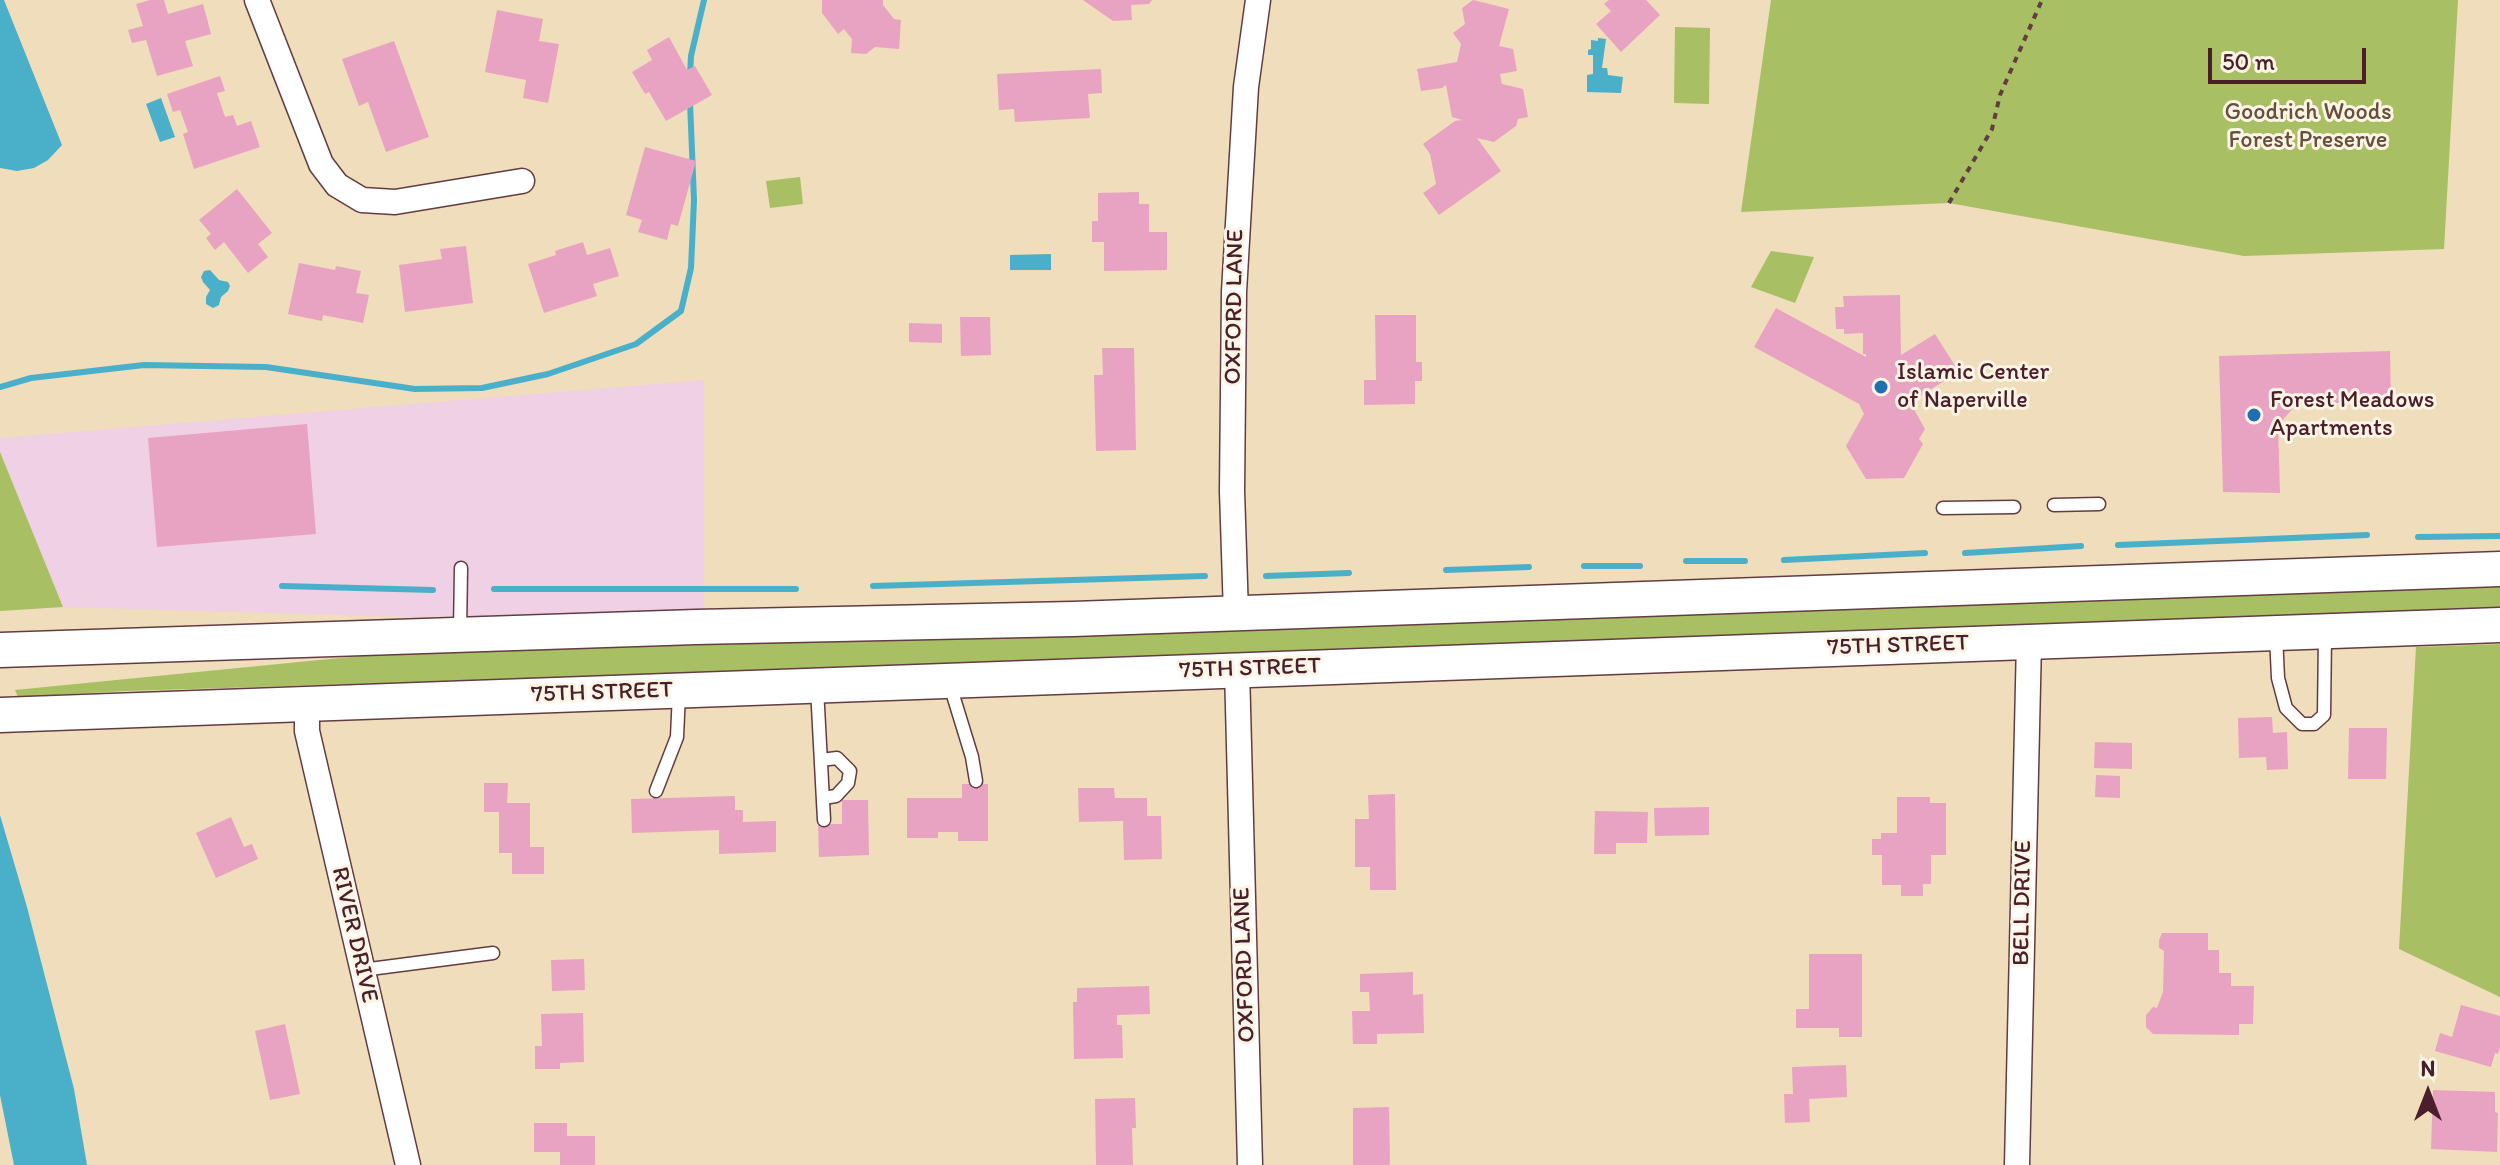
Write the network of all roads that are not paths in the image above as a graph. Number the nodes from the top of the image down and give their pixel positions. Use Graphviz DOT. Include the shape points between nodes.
graph roads {
  1 [pos="257,0"];
  2 [pos="1258,0"];
  3 [pos="522,181"];
  4 [pos="2099,504"];
  5 [pos="2054,505"];
  6 [pos="2014,507"];
  7 [pos="1943,508"];
  8 [pos="461,568"];
  9 [pos="2500,569"];
  10 [pos="1236,614"];
  11 [pos="2500,625"];
  12 [pos="2325,631"];
  13 [pos="2276,632"];
  14 [pos="460,634"];
  15 [pos="2029,641"];
  16 [pos="0,650"];
  17 [pos="1237,669"];
  18 [pos="948,679"];
  19 [pos="816,685"];
  20 [pos="679,690"];
  21 [pos="307,704"];
  22 [pos="0,715"];
  23 [pos="821,760"];
  24 [pos="976,781"];
  25 [pos="656,791"];
  26 [pos="823,798"];
  27 [pos="824,820"];
  28 [pos="493,953"];
  29 [pos="362,970"];
  30 [pos="408,1165"];
  31 [pos="1250,1165"];
  32 [pos="2017,1165"];
  1 -- 3 [label="street" via="321,164 337,185 362,200 395,202"];
  2 -- 10 [label="street, OXFORD LANE" via="1246,87 1234,292"];
  4 -- 5 [label="lane"];
  6 -- 7 [label="lane"];
  8 -- 14 [label="lane"];
  9 -- 10 [label="main road"];
  10 -- 14 [label="main road"];
  11 -- 12 [label="main road, 75TH STREET"];
  12 -- 13 [label="main road, 75TH STREET"];
  12 -- 13 [label="lane" via="2324,715 2314,724 2302,724 2286,708 2278,678"];
  13 -- 15 [label="main road, 75TH STREET"];
  14 -- 16 [label="main road"];
  15 -- 17 [label="main road, 75TH STREET"];
  15 -- 32 [label="street, BELL DRIVE"];
  17 -- 18 [label="main road, 75TH STREET"];
  17 -- 31 [label="street, OXFORD LANE"];
  18 -- 19 [label="main road, 75TH STREET"];
  18 -- 24 [label="lane"];
  19 -- 20 [label="main road, 75TH STREET"];
  19 -- 23 [label="lane"];
  20 -- 21 [label="main road, 75TH STREET"];
  20 -- 25 [label="lane" via="677,737"];
  21 -- 22 [label="main road, 75TH STREET"];
  21 -- 29 [label="street, RIVER DRIVE" via="307,731"];
  23 -- 26 [label="lane"];
  23 -- 26 [label="lane" via="837,758 850,771 848,783 836,796"];
  26 -- 27 [label="lane"];
  28 -- 29 [label="lane"];
  29 -- 30 [label="street, RIVER DRIVE"];
}
